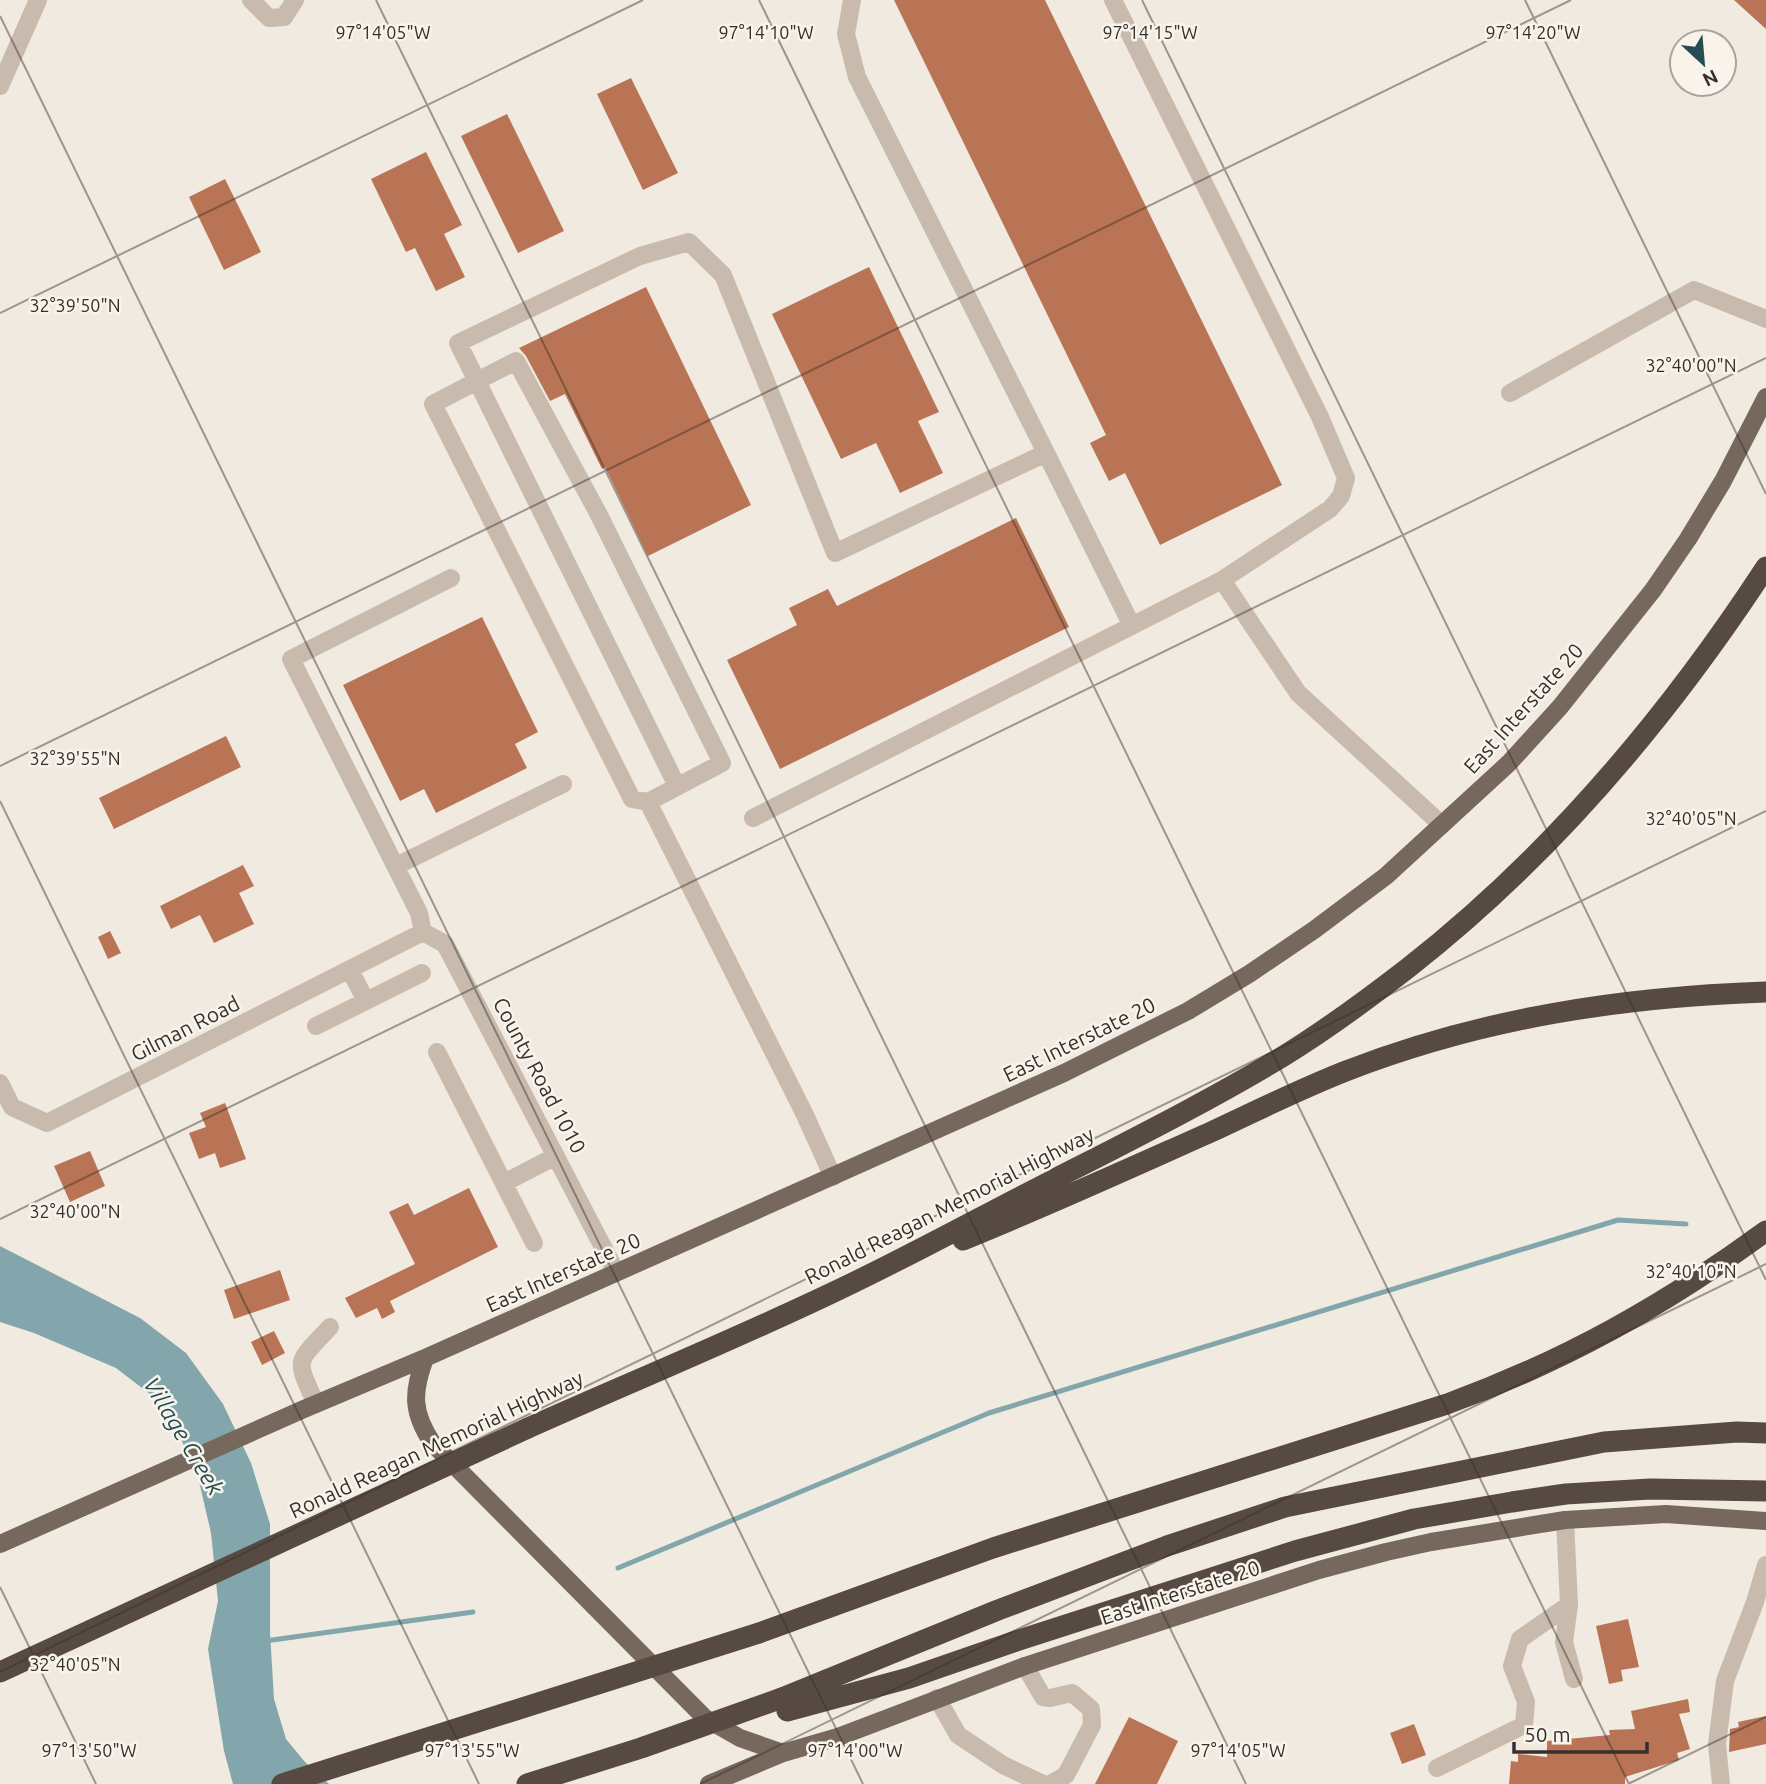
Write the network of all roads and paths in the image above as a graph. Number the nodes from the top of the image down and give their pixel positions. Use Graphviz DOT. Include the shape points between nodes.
graph roads {
  1 [pos="38,0"];
  2 [pos="251,0"];
  3 [pos="295,0"];
  4 [pos="852,0"];
  5 [pos="1113,0"];
  6 [pos="0,86"];
  7 [pos="1766,319"];
  8 [pos="477,382"];
  9 [pos="1510,393"];
  10 [pos="1766,397"];
  11 [pos="1046,453"];
  12 [pos="1766,567"];
  13 [pos="451,578"];
  14 [pos="1222,580"];
  15 [pos="1132,626"];
  16 [pos="563,784"];
  17 [pos="677,786"];
  18 [pos="640,800"];
  19 [pos="753,818"];
  20 [pos="1442,825"];
  21 [pos="396,866"];
  22 [pos="423,932"];
  23 [pos="350,970"];
  24 [pos="422,973"];
  25 [pos="1766,992"];
  26 [pos="366,1001"];
  27 [pos="316,1026"];
  28 [pos="437,1052"];
  29 [pos="0,1083"];
  30 [pos="556,1156"];
  31 [pos="833,1177"];
  32 [pos="504,1183"];
  33 [pos="1766,1231"];
  34 [pos="534,1243"];
  35 [pos="617,1272"];
  36 [pos="838,1290"];
  37 [pos="330,1327"];
  38 [pos="425,1358"];
  39 [pos="310,1407"];
  40 [pos="1766,1433"];
  41 [pos="1766,1491"];
  42 [pos="1565,1520"];
  43 [pos="1766,1521"];
  44 [pos="0,1544"];
  45 [pos="1766,1565"];
  46 [pos="1569,1605"];
  47 [pos="1025,1667"];
  48 [pos="0,1672"];
  49 [pos="1574,1679"];
  50 [pos="937,1698"];
  51 [pos="785,1704"];
  52 [pos="783,1753"];
  53 [pos="1437,1768"];
  54 [pos="282,1784"];
  55 [pos="527,1784"];
  56 [pos="709,1784"];
  57 [pos="1043,1784"];
  58 [pos="1051,1784"];
  59 [pos="1721,1784"];
  1 -- 6 [label="street"];
  2 -- 3 [label="street" via="269,18 284,17"];
  4 -- 11 [label="street" via="846,34 857,77"];
  5 -- 14 [label="street" via="1321,417 1346,478 1341,496 1330,509"];
  7 -- 9 [label="street" via="1694,290"];
  8 -- 11 [label="street" via="458,343 640,256 689,243 723,275 835,553"];
  8 -- 17 [label="street"];
  8 -- 17 [label="street" via="516,361 710,738 722,763"];
  8 -- 18 [label="street" via="433,404"];
  10 -- 20 [label="main road, East Interstate 20" via="1723,481 1653,590 1560,707 1509,763"];
  11 -- 15 [label="street"];
  12 -- 36 [label="highway, Ronald Reagan Memorial Highway" via="1697,668 1595,793 1498,889 1409,967 1284,1056"];
  13 -- 21 [label="street" via="291,659"];
  14 -- 15 [label="street"];
  14 -- 20 [label="street" via="1298,693"];
  15 -- 19 [label="street"];
  16 -- 21 [label="street"];
  17 -- 18 [label="street"];
  18 -- 31 [label="street"];
  20 -- 31 [label="main road, East Interstate 20" via="1386,876 1314,930 1188,1011"];
  21 -- 22 [label="street"];
  22 -- 23 [label="street, Gilman Road"];
  22 -- 30 [label="street, County Road 1010" via="446,944"];
  23 -- 26 [label="street"];
  23 -- 29 [label="street, Gilman Road" via="47,1123 12,1107"];
  24 -- 26 [label="street"];
  25 -- 36 [label="highway" via="1589,1006 1528,1017 1401,1052 1312,1086 1052,1204"];
  26 -- 27 [label="street"];
  28 -- 32 [label="street"];
  30 -- 32 [label="street"];
  30 -- 35 [label="street, County Road 1010"];
  31 -- 35 [label="main road, East Interstate 20"];
  32 -- 34 [label="street"];
  33 -- 54 [label="highway, bridge" via="1653,1308 1498,1385 993,1548 760,1633"];
  35 -- 38 [label="main road, East Interstate 20"];
  36 -- 48 [label="highway, Ronald Reagan Memorial Highway, bridge"];
  37 -- 39 [label="street" via="302,1357 300,1368"];
  38 -- 39 [label="main road, East Interstate 20"];
  38 -- 52 [label="main road" via="416,1383 416,1412 433,1444 705,1717 740,1738"];
  39 -- 44 [label="main road, East Interstate 20"];
  40 -- 51 [label="highway" via="1604,1442 1286,1507 998,1610"];
  41 -- 51 [label="highway" via="1650,1489 1566,1494 1414,1519 1295,1551 909,1678"];
  42 -- 43 [label="main road, East Interstate 20" via="1666,1514"];
  42 -- 46 [label="street"];
  42 -- 47 [label="main road, East Interstate 20" via="1431,1542 1345,1563"];
  45 -- 59 [label="street" via="1725,1681 1717,1744"];
  46 -- 49 [label="street" via="1564,1642"];
  46 -- 53 [label="street" via="1520,1639 1511,1666 1527,1702 1524,1725"];
  47 -- 50 [label="main road, East Interstate 20"];
  47 -- 58 [label="street" via="1043,1697 1072,1693 1091,1709 1092,1724 1066,1775"];
  50 -- 52 [label="main road, East Interstate 20"];
  50 -- 57 [label="street" via="958,1735 1003,1765"];
  51 -- 55 [label="highway, bridge"];
  52 -- 56 [label="main road, East Interstate 20"];
}
